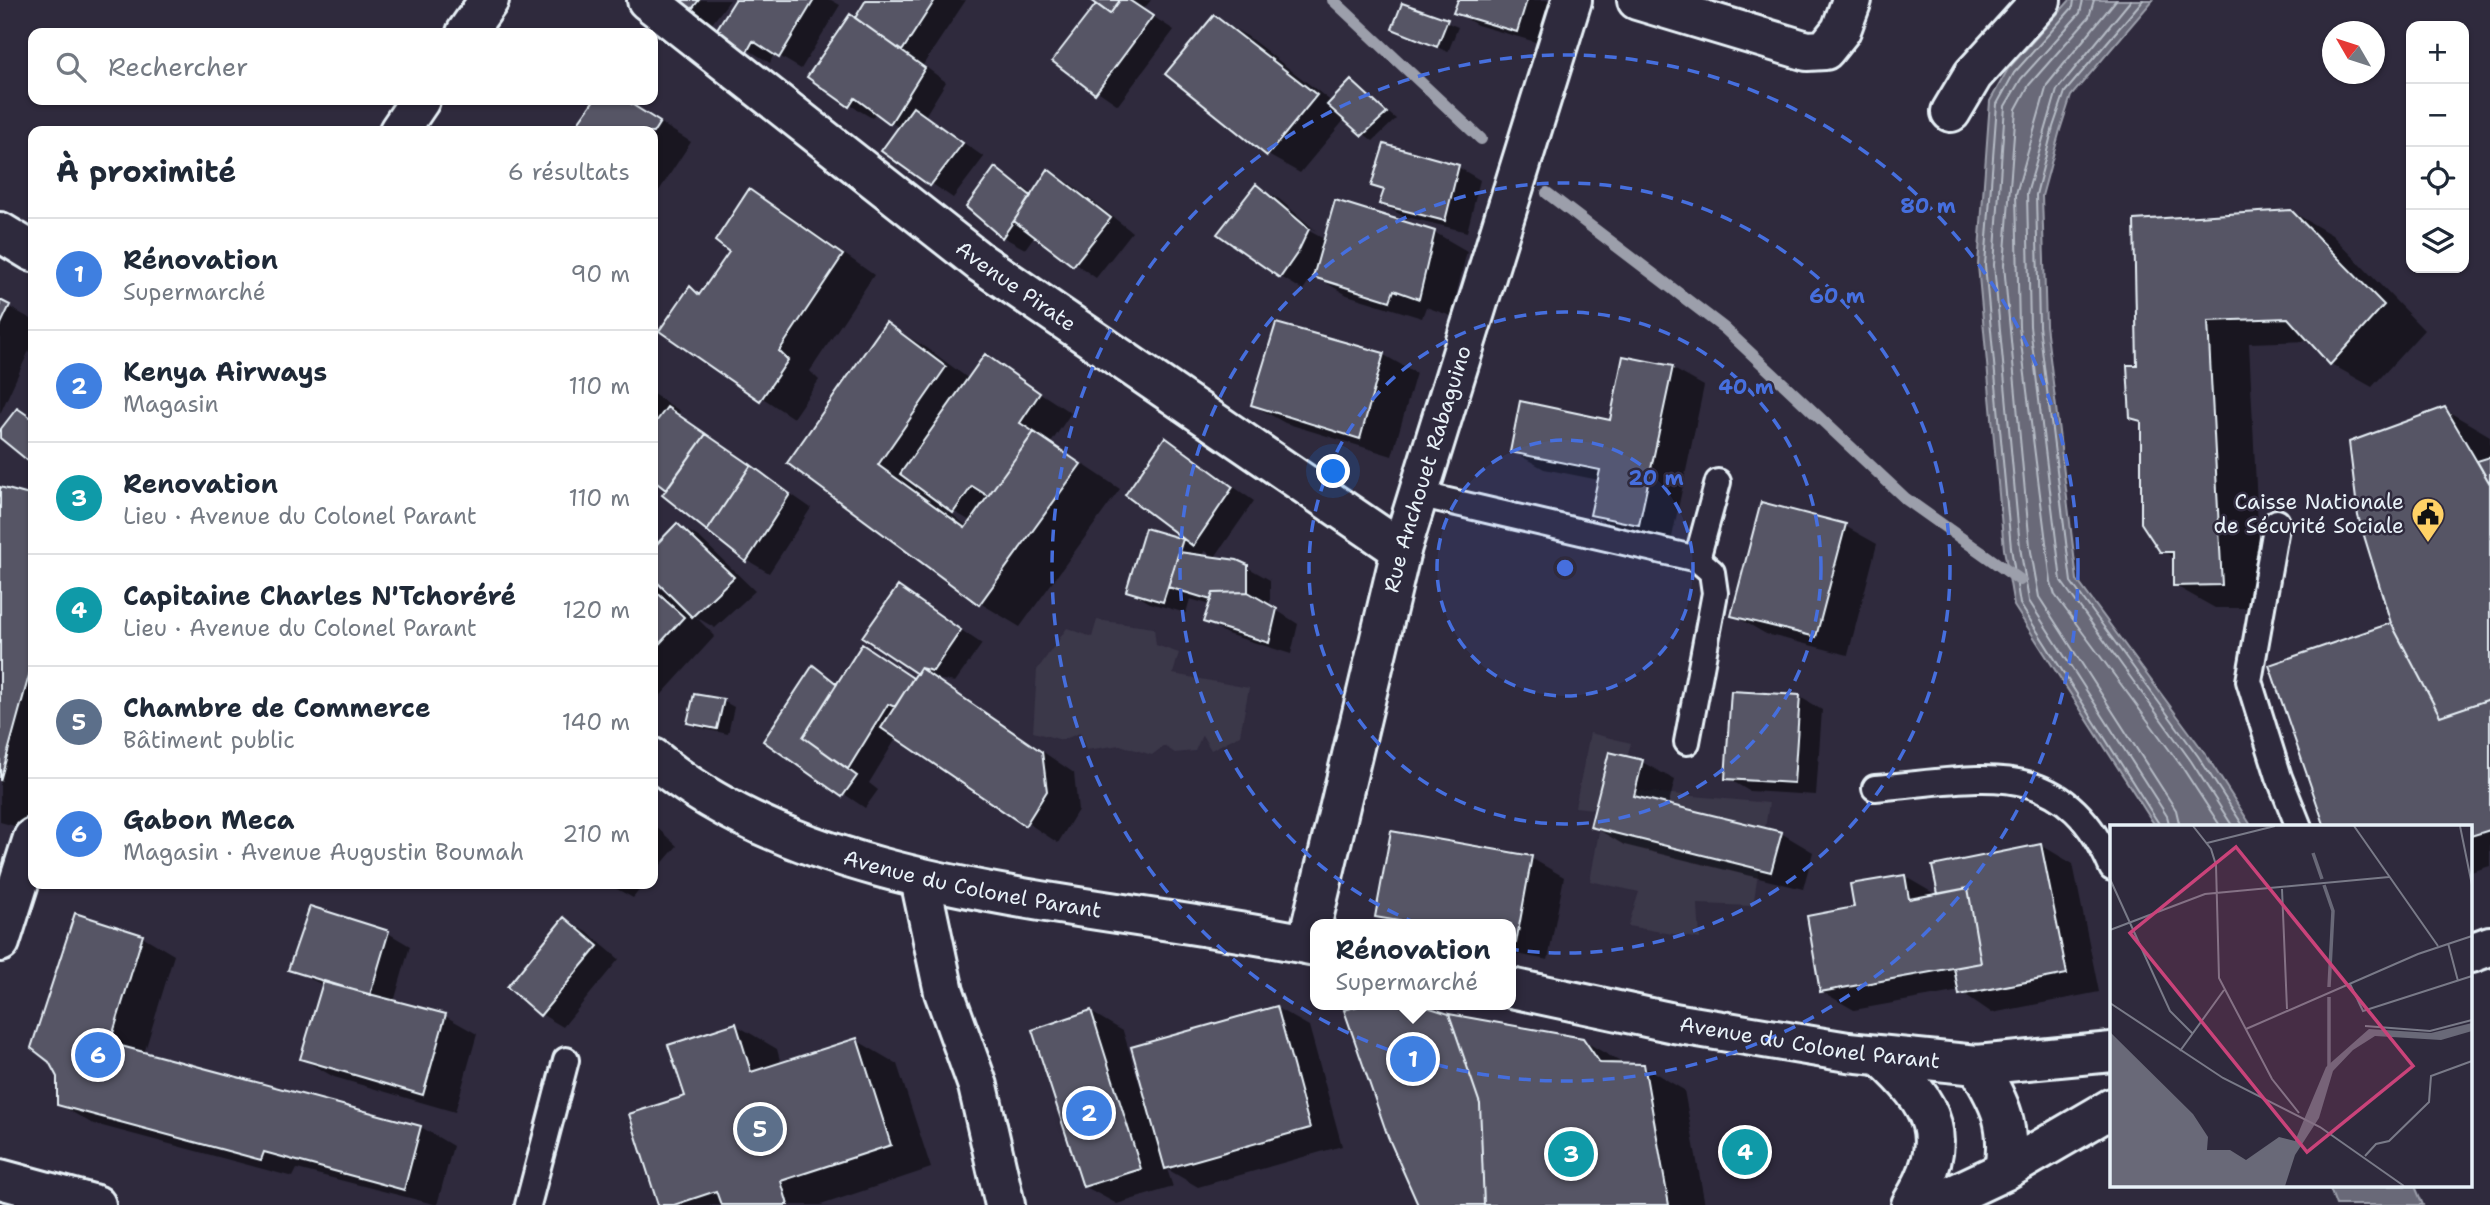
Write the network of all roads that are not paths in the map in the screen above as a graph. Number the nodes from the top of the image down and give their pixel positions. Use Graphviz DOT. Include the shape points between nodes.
graph roads {
  1 [pos="489,0"];
  2 [pos="648,0"];
  3 [pos="1572,0"];
  4 [pos="1637,0"];
  5 [pos="1852,0"];
  6 [pos="2041,0"];
  7 [pos="469,28"];
  8 [pos="417,105"];
  9 [pos="1951,112"];
  10 [pos="402,126"];
  11 [pos="0,232"];
  12 [pos="28,249"];
  13 [pos="1718,482"];
  14 [pos="1418,494"];
  15 [pos="2277,522"];
  16 [pos="1401,550"];
  17 [pos="1697,559"];
  18 [pos="1687,742"];
  19 [pos="658,761"];
  20 [pos="1875,788"];
  21 [pos="2298,825"];
  22 [pos="28,854"];
  23 [pos="2110,863"];
  24 [pos="920,879"];
  25 [pos="1317,919"];
  26 [pos="0,942"];
  27 [pos="1310,945"];
  28 [pos="2490,946"];
  29 [pos="2472,953"];
  30 [pos="1516,989"];
  31 [pos="2110,1052"];
  32 [pos="1881,1056"];
  33 [pos="566,1060"];
  34 [pos="1977,1065"];
  35 [pos="978,1086"];
  36 [pos="2110,1109"];
  37 [pos="0,1179"];
  38 [pos="1987,1186"];
  39 [pos="96,1205"];
  40 [pos="528,1205"];
  41 [pos="978,1205"];
  42 [pos="1005,1205"];
  43 [pos="1911,1205"];
  44 [pos="1932,1205"];
  1 -- 7 [label="street"];
  2 -- 16 [label="street, Avenue Pirate" via="981,263"];
  3 -- 14 [label="street, Rue Anchouet Rabaguino"];
  4 -- 5 [label="street" via="1807,51 1825,50 1841,30"];
  6 -- 9 [label="street" via="1973,75"];
  8 -- 10 [label="street"];
  11 -- 12 [label="street"];
  13 -- 17 [label="lane"];
  14 -- 16 [label="street, Rue Anchouet Rabaguino"];
  14 -- 17 [label="lane"];
  15 -- 21 [label="lane" via="2249,681"];
  16 -- 25 [label="street, Rue Anchouet Rabaguino"];
  17 -- 18 [label="lane" via="1712,572 1715,593"];
  19 -- 24 [label="street, Avenue du Colonel Parant" via="736,814 809,844"];
  20 -- 23 [label="lane" via="2009,778 2039,785 2070,807 2102,844"];
  22 -- 26 [label="street"];
  24 -- 27 [label="street, Avenue du Colonel Parant"];
  24 -- 35 [label="street" via="944,992"];
  28 -- 29 [label="street"];
  30 -- 32 [label="street, Avenue du Colonel Parant" via="1777,1042"];
  31 -- 34 [label="street, Avenue du Colonel Parant"];
  32 -- 34 [label="street, Avenue du Colonel Parant"];
  32 -- 43 [label="street" via="1926,1104 1935,1143 1924,1185"];
  33 -- 40 [label="lane"];
  34 -- 38 [label="street" via="2004,1115 2008,1142"];
  35 -- 41 [label="street"];
  35 -- 42 [label="street"];
  36 -- 38 [label="street"];
  37 -- 39 [label="street"];
  38 -- 44 [label="street"];
}
